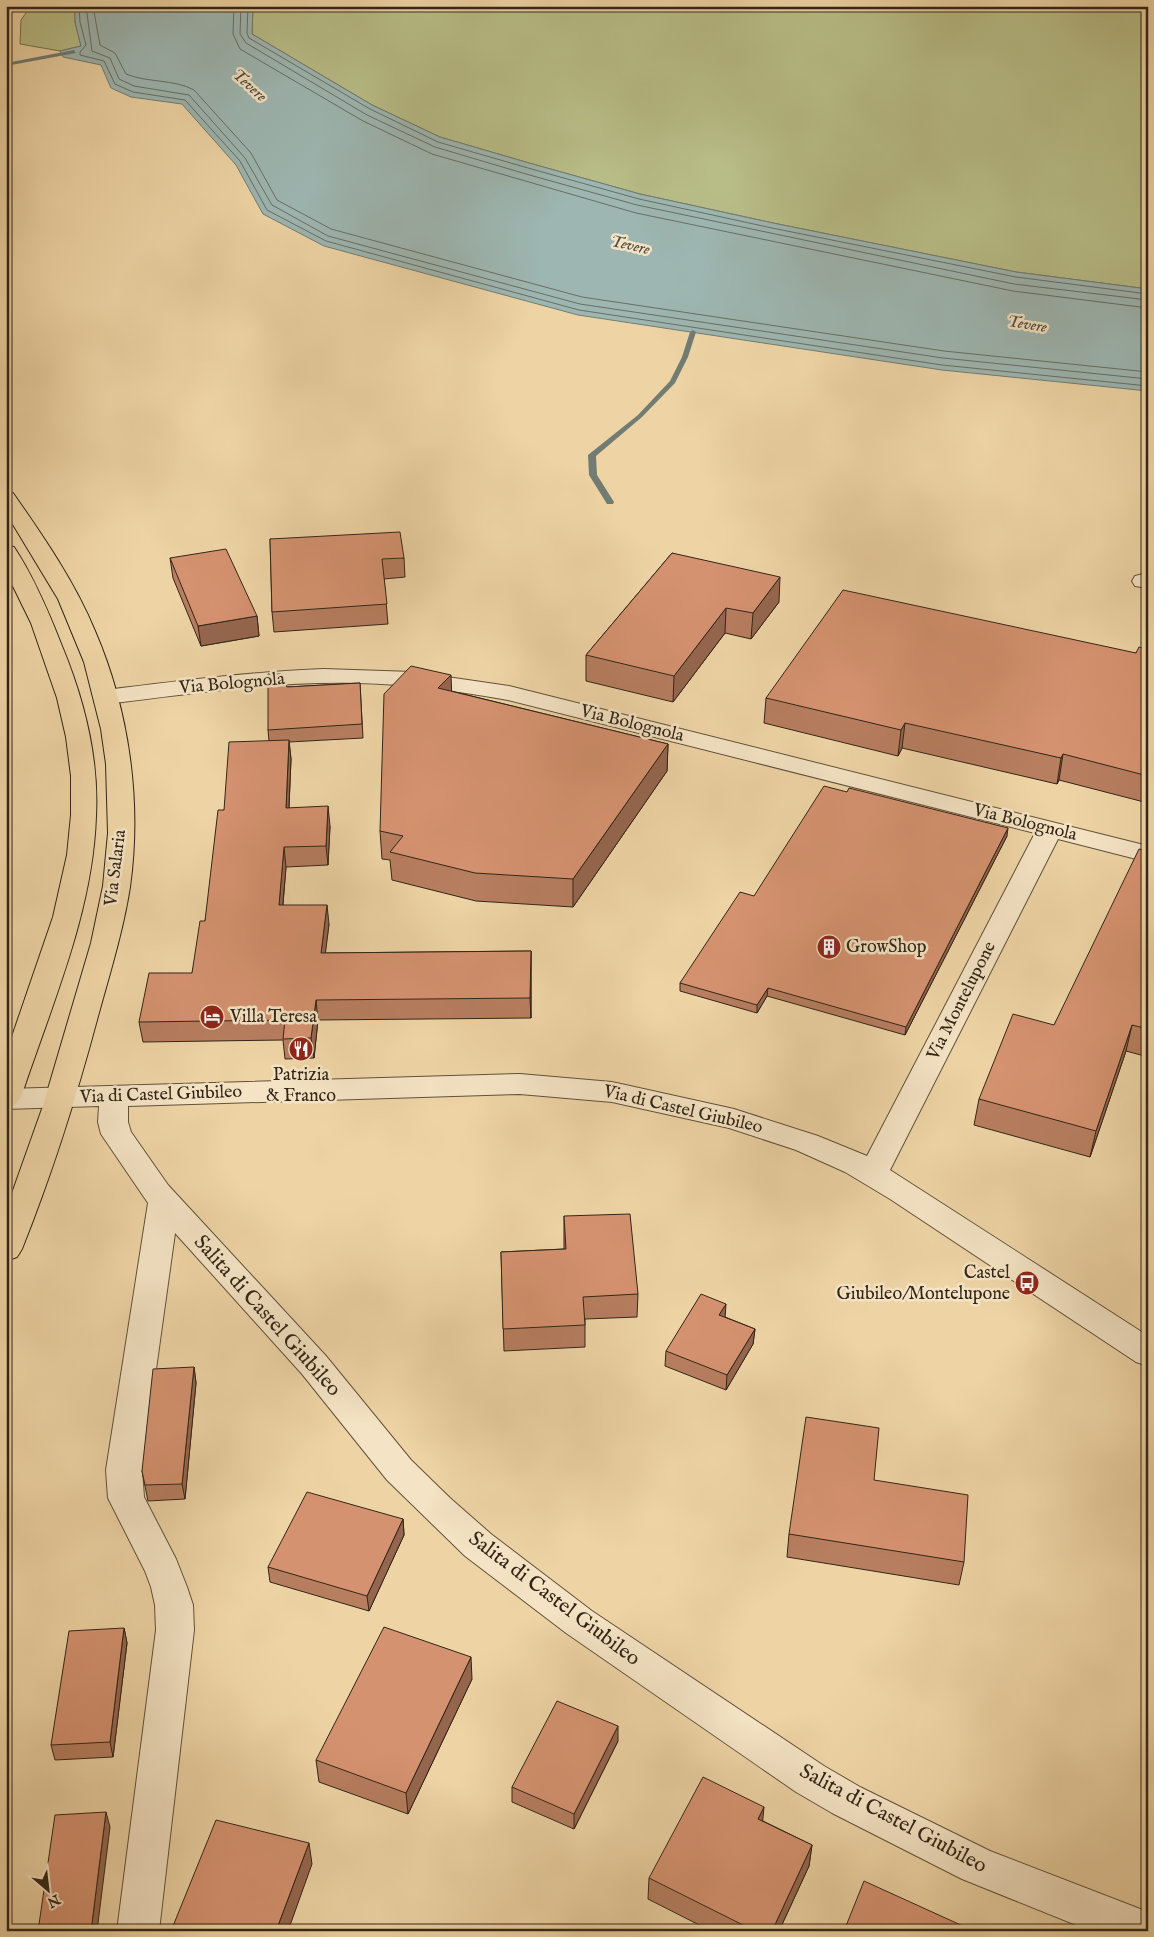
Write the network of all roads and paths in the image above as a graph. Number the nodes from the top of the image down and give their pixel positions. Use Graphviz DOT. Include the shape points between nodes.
graph roads {
  1 [pos="6,497"];
  2 [pos="6,552"];
  3 [pos="106,697"];
  4 [pos="1050,829"];
  5 [pos="1148,854"];
  6 [pos="114,1097"];
  7 [pos="6,1098"];
  8 [pos="61,1099"];
  9 [pos="873,1174"];
  10 [pos="164,1201"];
  11 [pos="6,1250"];
  12 [pos="1148,1353"];
  13 [pos="138,1931"];
  14 [pos="1143,1931"];
  1 -- 3 [label="main road, Via Salaria" via="69,601 85,635"];
  2 -- 7 [label="main road" via="31,596 63,673 78,742 84,815 71,899"];
  3 -- 4 [label="street, Via Bolognola" via="246,681 327,677 400,678 470,686 509,692"];
  3 -- 8 [label="main road, Via Salaria" via="120,770 120,867 100,959"];
  4 -- 5 [label="street, Via Bolognola"];
  4 -- 9 [label="street, Via Montelupone"];
  6 -- 8 [label="street, Via di Castel Giubileo"];
  6 -- 9 [label="street, Via di Castel Giubileo" via="477,1085 565,1086 612,1092 734,1119 807,1143"];
  6 -- 10 [label="street, Salita di Castel Giubileo" via="116,1134"];
  7 -- 8 [label="street, Via di Castel Giubileo"];
  8 -- 11 [label="main road, Via Salaria"];
  9 -- 12 [label="street, Via di Castel Giubileo"];
  10 -- 13 [label="street" via="124,1470 126,1498 169,1587 175,1630"];
  10 -- 14 [label="street, Salita di Castel Giubileo" via="314,1365 399,1470 478,1545 580,1622 810,1779 846,1800 976,1865"];
}
